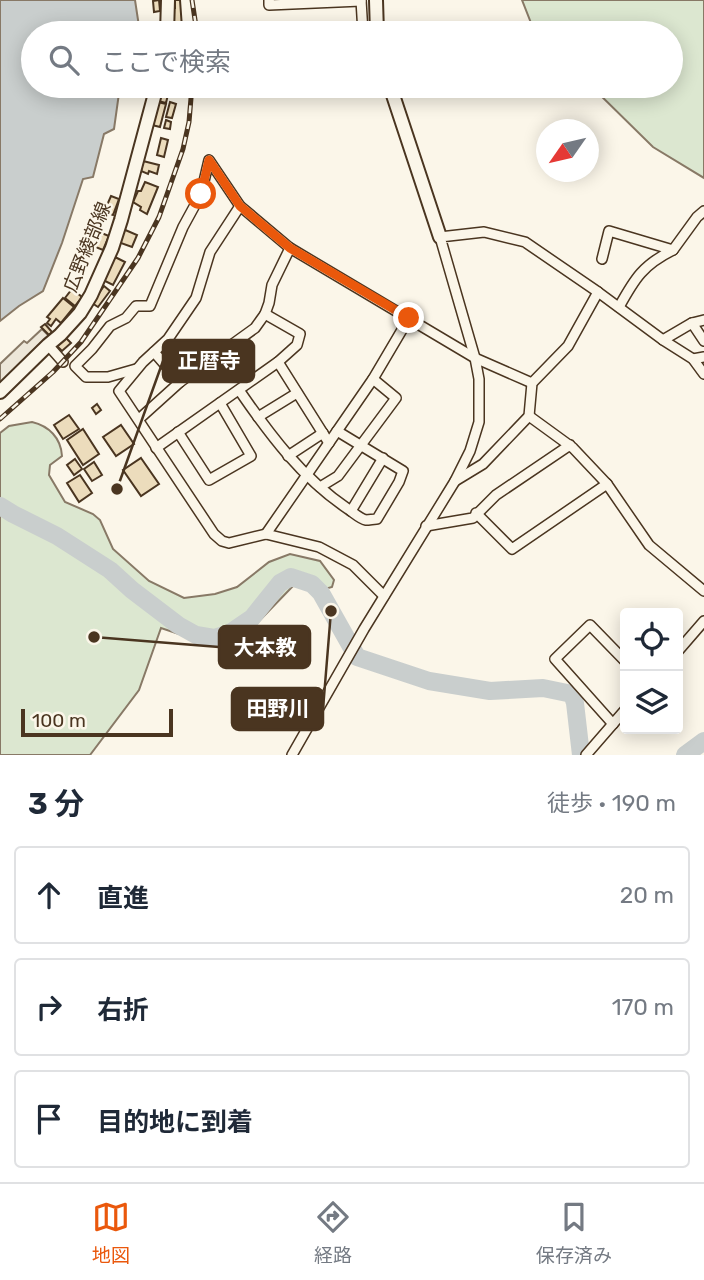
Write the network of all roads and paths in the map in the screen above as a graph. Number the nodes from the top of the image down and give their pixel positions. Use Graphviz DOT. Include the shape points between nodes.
graph roads {
  1 [pos="167,0"];
  2 [pos="269,0"];
  3 [pos="361,0"];
  4 [pos="376,0"];
  5 [pos="331,1"];
  6 [pos="167,21"];
  7 [pos="362,21"];
  8 [pos="377,21"];
  9 [pos="154,98"];
  10 [pos="394,98"];
  11 [pos="240,206"];
  12 [pos="704,211"];
  13 [pos="440,237"];
  14 [pos="290,248"];
  15 [pos="673,250"];
  16 [pos="603,259"];
  17 [pos="598,292"];
  18 [pos="619,307"];
  19 [pos="265,314"];
  20 [pos="409,318"];
  21 [pos="704,320"];
  22 [pos="692,323"];
  23 [pos="663,340"];
  24 [pos="704,341"];
  25 [pos="48,345"];
  26 [pos="154,352"];
  27 [pos="704,357"];
  28 [pos="475,358"];
  29 [pos="693,359"];
  30 [pos="63,362"];
  31 [pos="278,362"];
  32 [pos="138,368"];
  33 [pos="704,374"];
  34 [pos="373,379"];
  35 [pos="180,382"];
  36 [pos="532,383"];
  37 [pos="239,390"];
  38 [pos="0,392"];
  39 [pos="297,393"];
  40 [pos="220,403"];
  41 [pos="529,416"];
  42 [pos="258,417"];
  43 [pos="139,419"];
  44 [pos="337,431"];
  45 [pos="178,432"];
  46 [pos="323,433"];
  47 [pos="329,443"];
  48 [pos="360,445"];
  49 [pos="570,446"];
  50 [pos="156,448"];
  51 [pos="288,456"];
  52 [pos="383,458"];
  53 [pos="307,475"];
  54 [pos="454,481"];
  55 [pos="607,484"];
  56 [pos="320,487"];
  57 [pos="351,511"];
  58 [pos="476,513"];
  59 [pos="426,526"];
  60 [pos="266,534"];
  61 [pos="704,591"];
  62 [pos="384,596"];
  63 [pos="704,621"];
  64 [pos="683,645"];
  65 [pos="620,656"];
  66 [pos="620,716"];
  67 [pos="613,724"];
  68 [pos="292,755"];
  69 [pos="586,755"];
  1 -- 6 [label="main road"];
  2 -- 5 [label="street" via="269,5"];
  3 -- 5 [label="street"];
  3 -- 7 [label="street"];
  4 -- 8 [label="main road"];
  9 -- 25 [label="main road, 広野綾部線" via="112,248 80,313"];
  10 -- 13 [label="main road"];
  11 -- 14 [label="street"];
  11 -- 26 [label="street" via="210,252 197,298"];
  11 -- 32 [label="street" via="209,160 201,194 150,306 136,306 110,326 75,366 86,377 108,377"];
  12 -- 15 [label="street"];
  13 -- 17 [label="street" via="484,232 525,242"];
  13 -- 28 [label="street"];
  14 -- 19 [label="street" via="272,285"];
  14 -- 20 [label="street"];
  15 -- 16 [label="street" via="609,231"];
  15 -- 18 [label="street" via="634,280"];
  17 -- 18 [label="street"];
  17 -- 36 [label="street" via="568,346"];
  18 -- 23 [label="street"];
  19 -- 31 [label="street" via="300,334 297,345"];
  19 -- 35 [label="street" via="255,328"];
  20 -- 28 [label="street"];
  20 -- 34 [label="street"];
  21 -- 22 [label="street"];
  22 -- 23 [label="street"];
  22 -- 24 [label="street"];
  23 -- 29 [label="street"];
  25 -- 30 [label="street"];
  25 -- 38 [label="main road, 広野綾部線"];
  26 -- 32 [label="street"];
  26 -- 35 [label="street"];
  27 -- 29 [label="street"];
  28 -- 36 [label="street"];
  28 -- 54 [label="street" via="479,422"];
  29 -- 33 [label="street"];
  31 -- 37 [label="street"];
  31 -- 39 [label="street"];
  32 -- 43 [label="street" via="119,391"];
  34 -- 44 [label="street"];
  34 -- 48 [label="street" via="396,398"];
  35 -- 43 [label="street"];
  36 -- 41 [label="street"];
  37 -- 40 [label="street"];
  37 -- 42 [label="street"];
  39 -- 42 [label="street"];
  39 -- 46 [label="street"];
  40 -- 45 [label="street"];
  40 -- 45 [label="street" via="251,456 209,480"];
  41 -- 49 [label="street"];
  41 -- 54 [label="street" via="483,464"];
  42 -- 51 [label="street"];
  43 -- 50 [label="street"];
  44 -- 47 [label="street"];
  44 -- 48 [label="street"];
  45 -- 50 [label="street"];
  46 -- 47 [label="street"];
  46 -- 51 [label="street"];
  47 -- 53 [label="street"];
  48 -- 52 [label="street"];
  48 -- 56 [label="street" via="338,476"];
  49 -- 55 [label="street"];
  49 -- 58 [label="street"];
  50 -- 60 [label="street" via="222,541"];
  51 -- 53 [label="street"];
  52 -- 57 [label="street"];
  52 -- 57 [label="street" via="403,471 377,519 365,520"];
  53 -- 56 [label="street"];
  53 -- 60 [label="street"];
  54 -- 59 [label="street"];
  55 -- 58 [label="street" via="512,549"];
  55 -- 61 [label="street" via="649,545"];
  56 -- 57 [label="street"];
  58 -- 59 [label="street" via="473,518"];
  59 -- 62 [label="street"];
  60 -- 62 [label="street" via="319,547 353,565"];
  62 -- 68 [label="street"];
  63 -- 64 [label="street"];
  65 -- 67 [label="street" via="590,625 555,659"];
  66 -- 67 [label="street"];
  67 -- 69 [label="street"];
}
